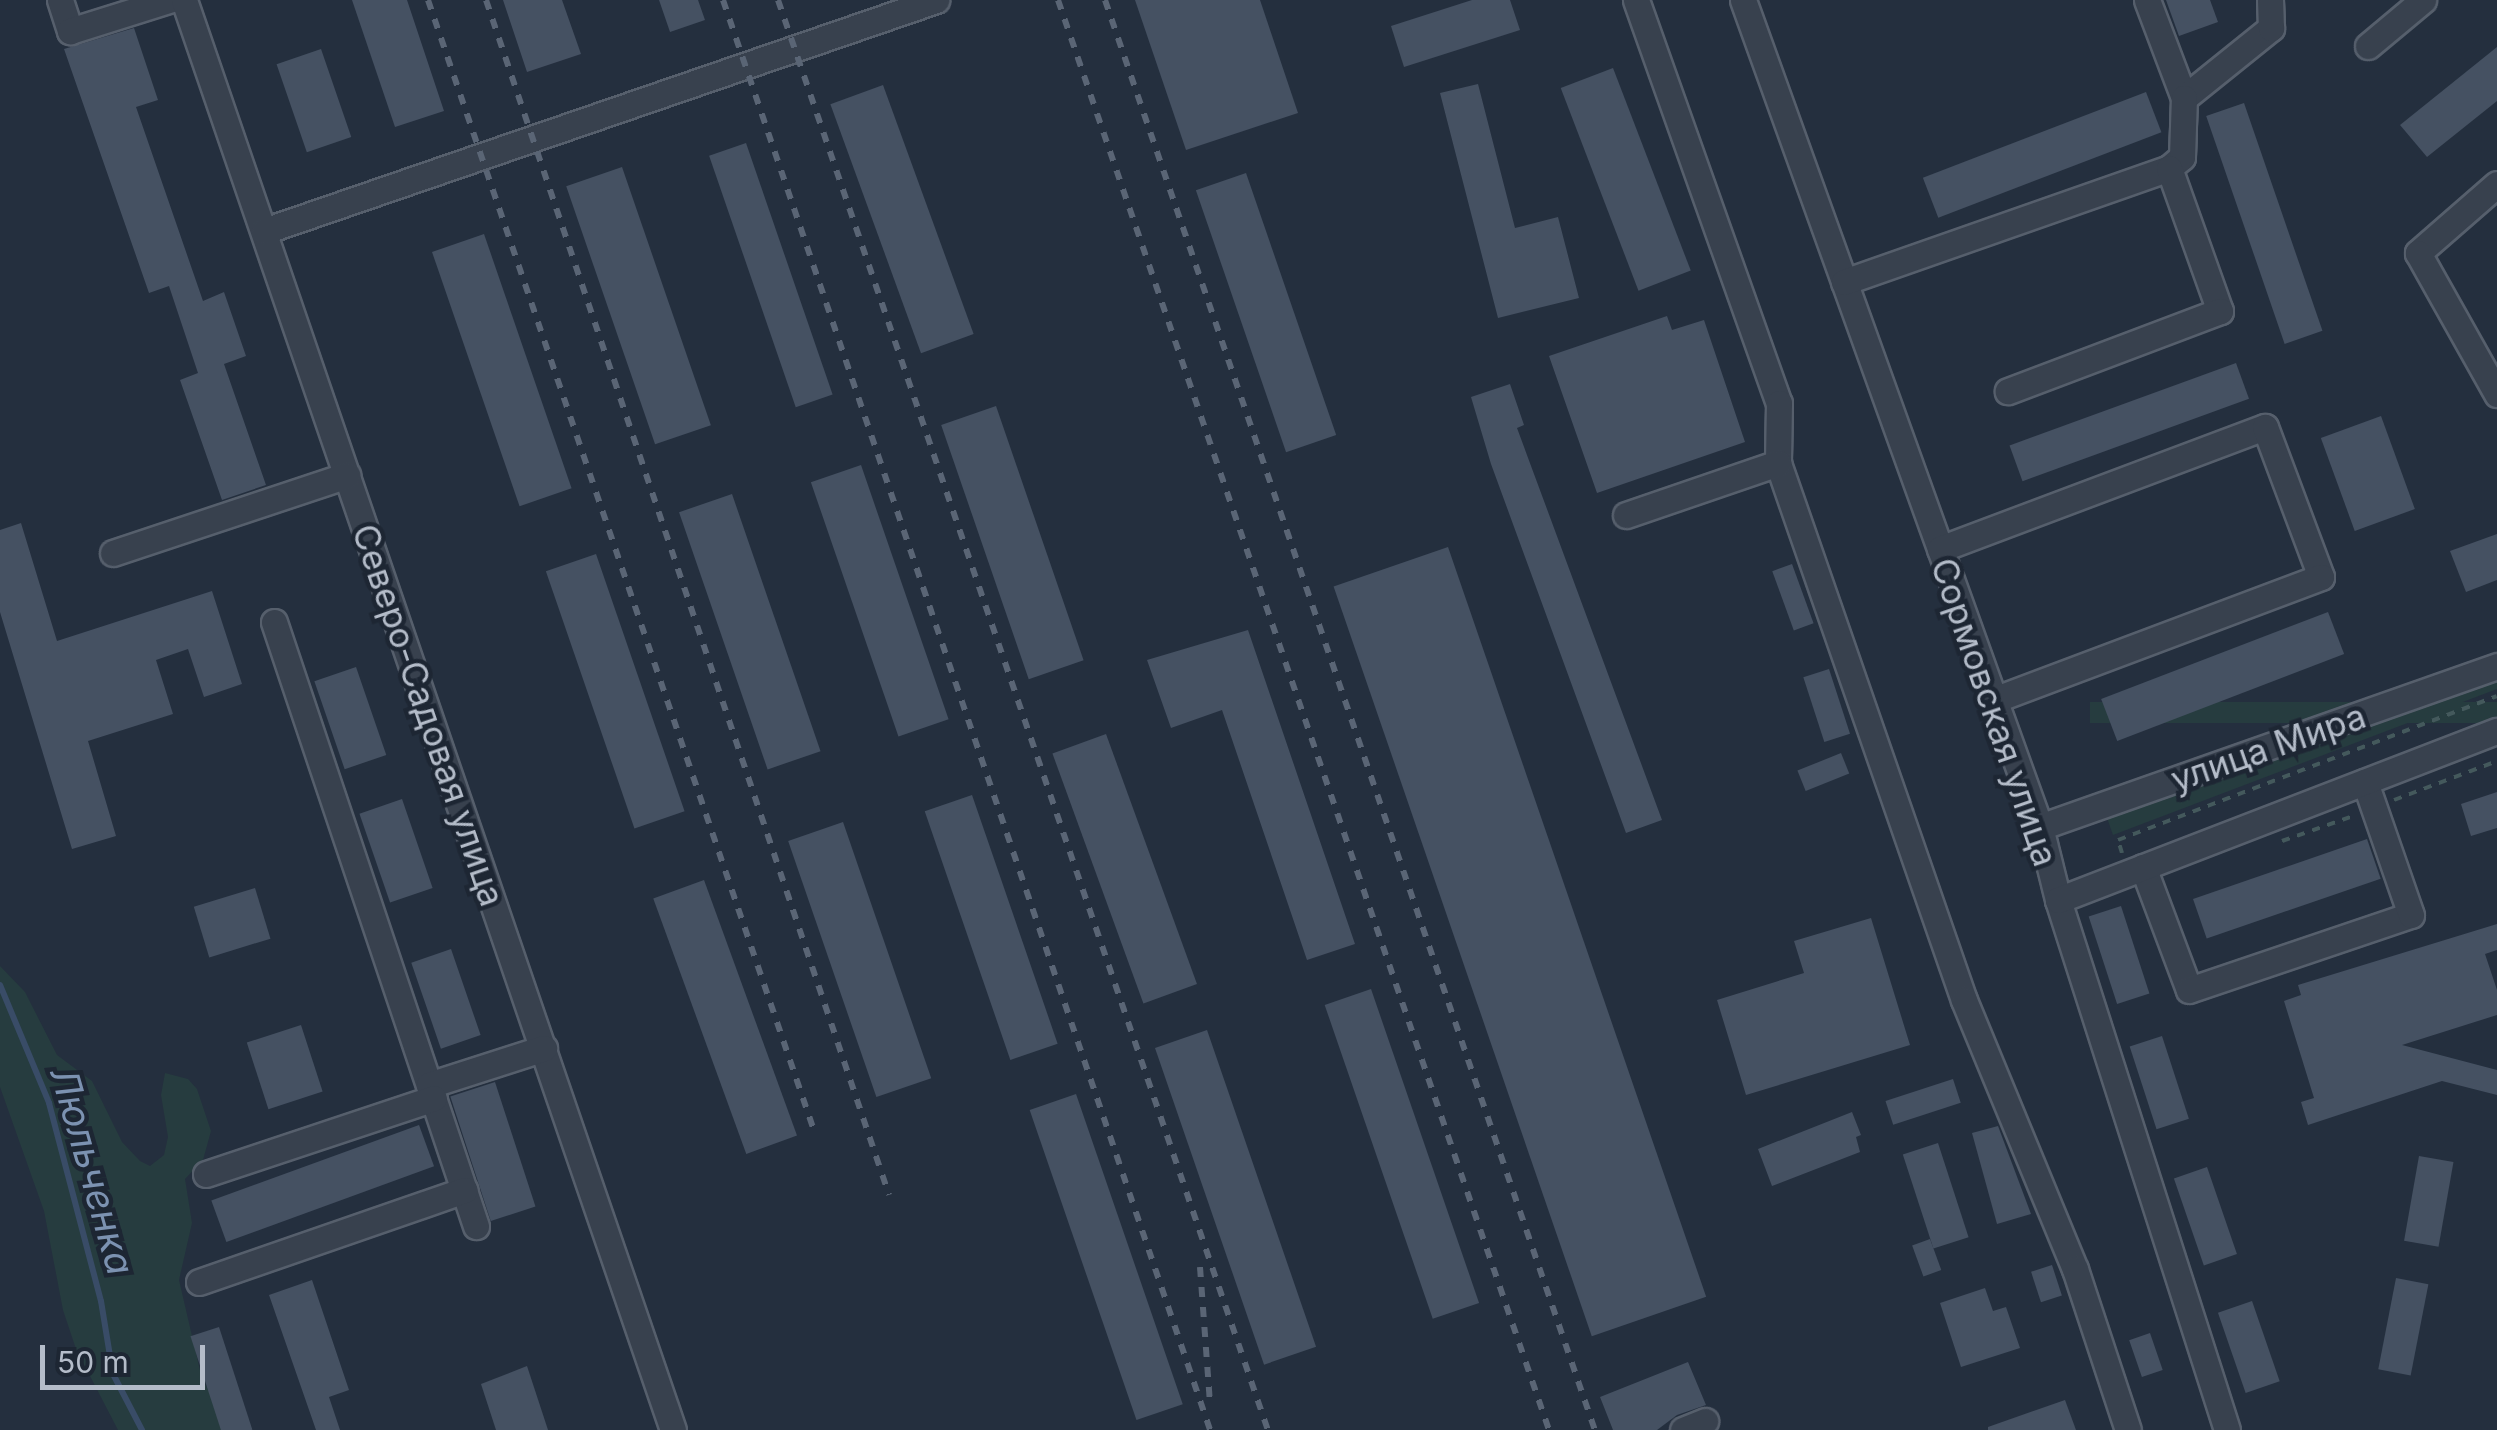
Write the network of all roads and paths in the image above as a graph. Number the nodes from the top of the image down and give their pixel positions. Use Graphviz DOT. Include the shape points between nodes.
graph roads {
  1 [pos="60,0"];
  2 [pos="168,0"];
  3 [pos="184,0"];
  4 [pos="936,0"];
  5 [pos="1636,0"];
  6 [pos="2147,0"];
  7 [pos="2270,0"];
  8 [pos="2422,0"];
  9 [pos="1750,2"];
  10 [pos="2368,46"];
  11 [pos="2184,98"];
  12 [pos="2169,168"];
  13 [pos="2497,184"];
  14 [pos="264,231"];
  15 [pos="1844,282"];
  16 [pos="2008,392"];
  17 [pos="2497,394"];
  18 [pos="1778,464"];
  19 [pos="347,476"];
  20 [pos="1626,514"];
  21 [pos="1940,549"];
  22 [pos="113,553"];
  23 [pos="274,622"];
  24 [pos="2497,666"];
  25 [pos="2497,696"];
  26 [pos="1994,700"];
  27 [pos="2497,732"];
  28 [pos="2497,761"];
  29 [pos="2365,782"];
  30 [pos="2374,808"];
  31 [pos="2040,827"];
  32 [pos="2113,829"];
  33 [pos="2118,840"];
  34 [pos="2281,842"];
  35 [pos="2134,864"];
  36 [pos="2058,900"];
  37 [pos="544,1048"];
  38 [pos="432,1091"];
  39 [pos="206,1174"];
  40 [pos="464,1190"];
  41 [pos="476,1226"];
  42 [pos="200,1282"];
  43 [pos="672,1430"];
  44 [pos="2128,1430"];
  45 [pos="2227,1430"];
  1 -- 2 [label="street" via="70,31"];
  3 -- 14 [label="street, Северо-Садовая улица"];
  4 -- 14 [label="street"];
  5 -- 18 [label="street" via="1779,403"];
  6 -- 11 [label="street"];
  7 -- 11 [label="street" via="2271,28"];
  8 -- 10 [label="street"];
  9 -- 15 [label="street, Сормовская улица"];
  11 -- 12 [label="street" via="2182,156"];
  12 -- 15 [label="street"];
  12 -- 16 [label="street" via="2220,312"];
  13 -- 17 [label="street" via="2418,253"];
  14 -- 19 [label="street, Северо-Садовая улица"];
  15 -- 21 [label="street, Сормовская улица"];
  18 -- 20 [label="street"];
  18 -- 44 [label="street" via="1964,1000 2076,1269"];
  19 -- 22 [label="street"];
  19 -- 37 [label="street, Северо-Садовая улица"];
  21 -- 26 [label="street, Сормовская улица"];
  21 -- 26 [label="street" via="2265,427 2322,577"];
  23 -- 38 [label="street"];
  24 -- 31 [label="street, улица Мира"];
  25 -- 33 [label="path"];
  26 -- 31 [label="street, Сормовская улица"];
  27 -- 29 [label="street, улица Мира"];
  28 -- 30 [label="path"];
  29 -- 30 [label="street"];
  29 -- 35 [label="street, улица Мира"];
  30 -- 34 [label="path"];
  30 -- 35 [label="street" via="2410,915 2189,990"];
  31 -- 36 [label="street, Сормовская улица"];
  32 -- 33 [label="path"];
  33 -- 35 [label="path"];
  35 -- 36 [label="street, улица Мира"];
  36 -- 45 [label="street, Сормовская улица"];
  37 -- 38 [label="street"];
  37 -- 43 [label="street, Северо-Садовая улица"];
  38 -- 39 [label="street"];
  38 -- 40 [label="street"];
  40 -- 41 [label="street"];
  40 -- 42 [label="street"];
}
